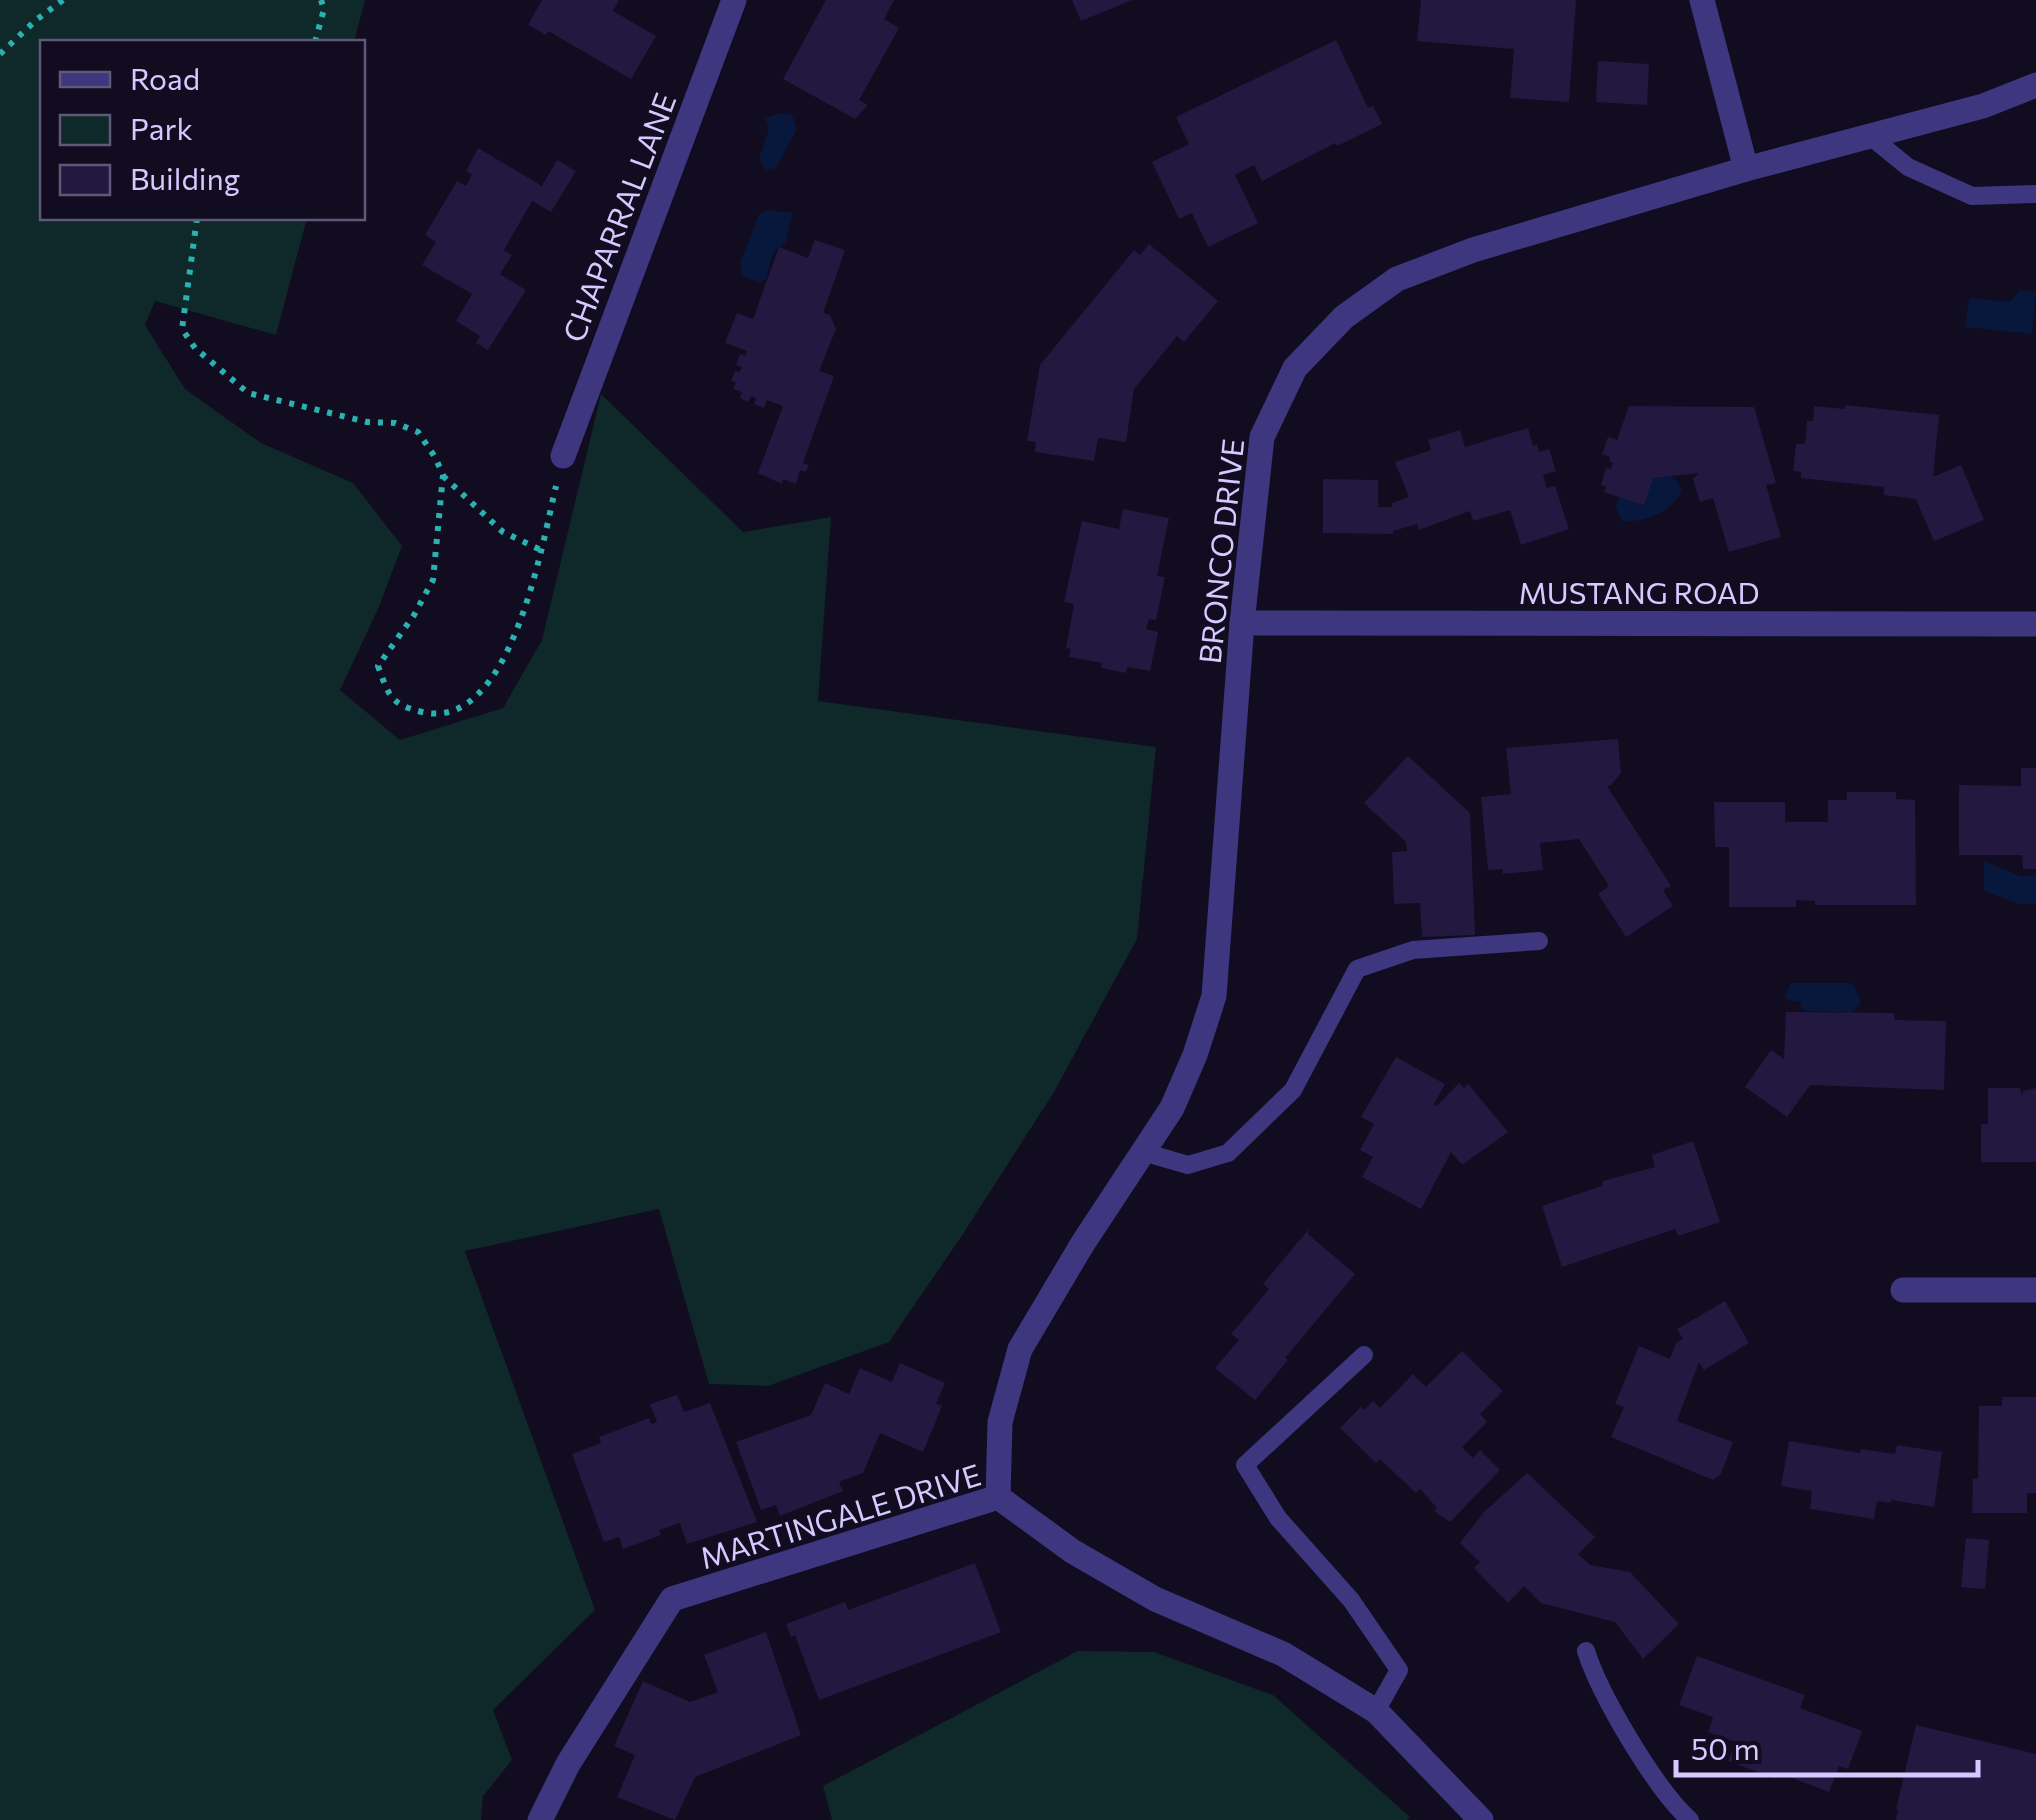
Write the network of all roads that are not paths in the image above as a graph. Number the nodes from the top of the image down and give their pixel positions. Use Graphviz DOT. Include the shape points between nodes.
graph roads {
  1 [pos="734,0"];
  2 [pos="1702,0"];
  3 [pos="2036,85"];
  4 [pos="1870,136"];
  5 [pos="1746,168"];
  6 [pos="2036,194"];
  7 [pos="562,456"];
  8 [pos="1242,624"];
  9 [pos="2036,624"];
  10 [pos="1539,941"];
  11 [pos="1142,1152"];
  12 [pos="1903,1290"];
  13 [pos="2036,1290"];
  14 [pos="1364,1354"];
  15 [pos="998,1496"];
  16 [pos="1586,1651"];
  17 [pos="1376,1711"];
  18 [pos="540,1820"];
  19 [pos="1482,1820"];
  20 [pos="1690,1820"];
  1 -- 7 [label="street, CHAPARRAL LANE"];
  2 -- 5 [label="street"];
  3 -- 4 [label="street, BRONCO DRIVE"];
  4 -- 5 [label="street, BRONCO DRIVE"];
  4 -- 6 [label="lane" via="1908,167 1972,196"];
  5 -- 8 [label="street, BRONCO DRIVE" via="1473,250 1397,279 1344,316 1295,368 1262,437"];
  8 -- 9 [label="street, MUSTANG ROAD"];
  8 -- 11 [label="street, BRONCO DRIVE" via="1214,996 1172,1108"];
  10 -- 11 [label="lane" via="1413,950 1356,969 1294,1090 1228,1154 1188,1165"];
  11 -- 15 [label="street, BRONCO DRIVE" via="1020,1349 1000,1422"];
  12 -- 13 [label="street"];
  14 -- 17 [label="lane" via="1245,1465 1278,1518 1351,1600 1399,1670"];
  15 -- 17 [label="street, MARTINGALE DRIVE" via="1072,1552 1138,1590 1283,1654"];
  15 -- 18 [label="street, MARTINGALE DRIVE" via="672,1600"];
  16 -- 20 [label="lane" via="1595,1680 1634,1744"];
  17 -- 19 [label="street, MARTINGALE DRIVE"];
}
